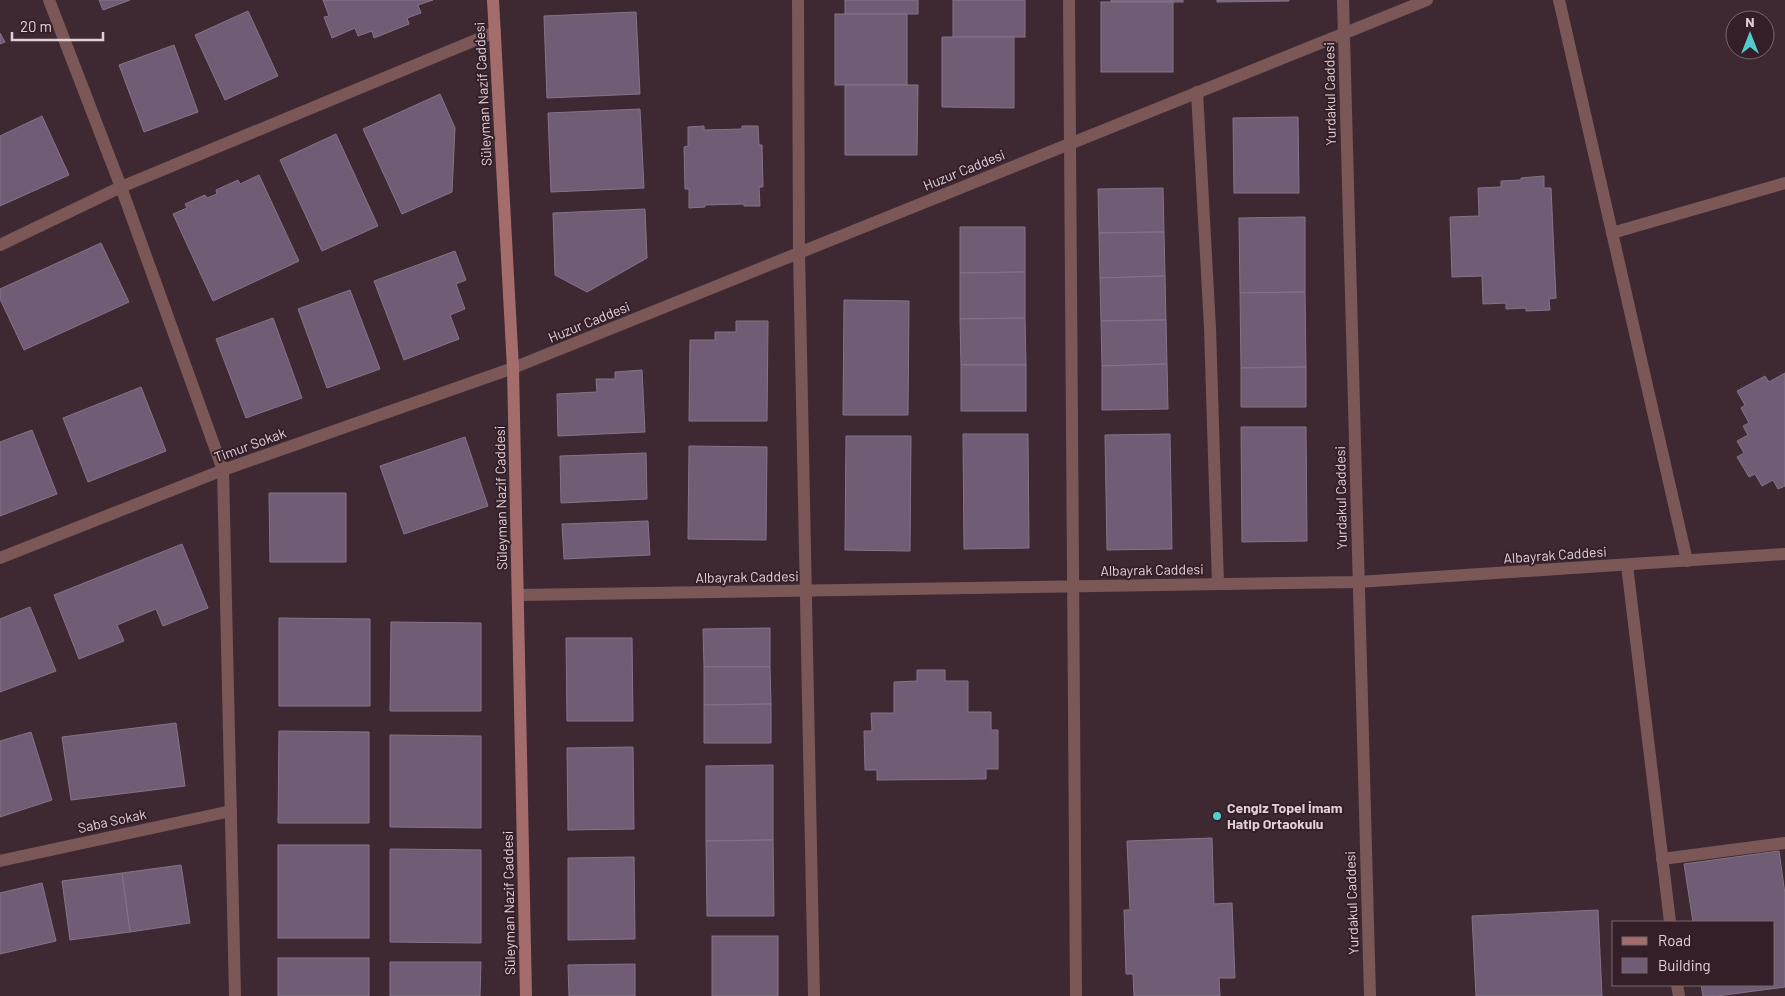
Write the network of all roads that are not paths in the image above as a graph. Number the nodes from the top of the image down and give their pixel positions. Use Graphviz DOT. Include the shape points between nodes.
graph roads {
  1 [pos="49,0"];
  2 [pos="493,0"];
  3 [pos="798,0"];
  4 [pos="1069,0"];
  5 [pos="1343,0"];
  6 [pos="1427,0"];
  7 [pos="1560,0"];
  8 [pos="495,32"];
  9 [pos="1344,32"];
  10 [pos="1197,92"];
  11 [pos="1070,143"];
  12 [pos="1785,183"];
  13 [pos="121,187"];
  14 [pos="1612,233"];
  15 [pos="0,245"];
  16 [pos="799,253"];
  17 [pos="513,368"];
  18 [pos="223,470"];
  19 [pos="1785,554"];
  20 [pos="0,558"];
  21 [pos="1687,562"];
  22 [pos="1627,565"];
  23 [pos="1358,582"];
  24 [pos="1218,584"];
  25 [pos="1073,587"];
  26 [pos="806,591"];
  27 [pos="518,595"];
  28 [pos="231,810"];
  29 [pos="1785,843"];
  30 [pos="1662,859"];
  31 [pos="0,861"];
  32 [pos="1670,921"];
  33 [pos="235,996"];
  34 [pos="526,996"];
  35 [pos="814,996"];
  36 [pos="1076,996"];
  37 [pos="1370,996"];
  1 -- 13 [label="street"];
  2 -- 8 [label="street, Süleyman Nazif Caddesi"];
  3 -- 16 [label="street"];
  4 -- 11 [label="street"];
  5 -- 9 [label="street, Yurdakul Caddesi"];
  6 -- 9 [label="street, Huzur Caddesi"];
  7 -- 14 [label="street"];
  8 -- 13 [label="street"];
  8 -- 17 [label="street, Süleyman Nazif Caddesi"];
  9 -- 10 [label="street, Huzur Caddesi"];
  9 -- 23 [label="street, Yurdakul Caddesi"];
  10 -- 11 [label="street, Huzur Caddesi"];
  10 -- 24 [label="street" via="1210,328"];
  11 -- 16 [label="street, Huzur Caddesi"];
  11 -- 25 [label="street"];
  12 -- 14 [label="street"];
  13 -- 15 [label="street"];
  13 -- 18 [label="street"];
  14 -- 21 [label="street"];
  16 -- 17 [label="street, Huzur Caddesi"];
  16 -- 26 [label="street"];
  17 -- 18 [label="street, Timur Sokak"];
  17 -- 27 [label="street, Süleyman Nazif Caddesi"];
  18 -- 20 [label="street, Timur Sokak"];
  18 -- 28 [label="street"];
  19 -- 21 [label="street, Albayrak Caddesi"];
  21 -- 22 [label="street, Albayrak Caddesi"];
  22 -- 23 [label="street, Albayrak Caddesi"];
  22 -- 30 [label="street"];
  23 -- 24 [label="street, Albayrak Caddesi"];
  23 -- 37 [label="street, Yurdakul Caddesi"];
  24 -- 25 [label="street, Albayrak Caddesi"];
  25 -- 26 [label="street, Albayrak Caddesi"];
  25 -- 36 [label="street"];
  26 -- 27 [label="street, Albayrak Caddesi"];
  26 -- 35 [label="street"];
  27 -- 34 [label="street, Süleyman Nazif Caddesi"];
  28 -- 31 [label="street, Saba Sokak"];
  28 -- 33 [label="street"];
  29 -- 30 [label="street"];
  30 -- 32 [label="street"];
}
